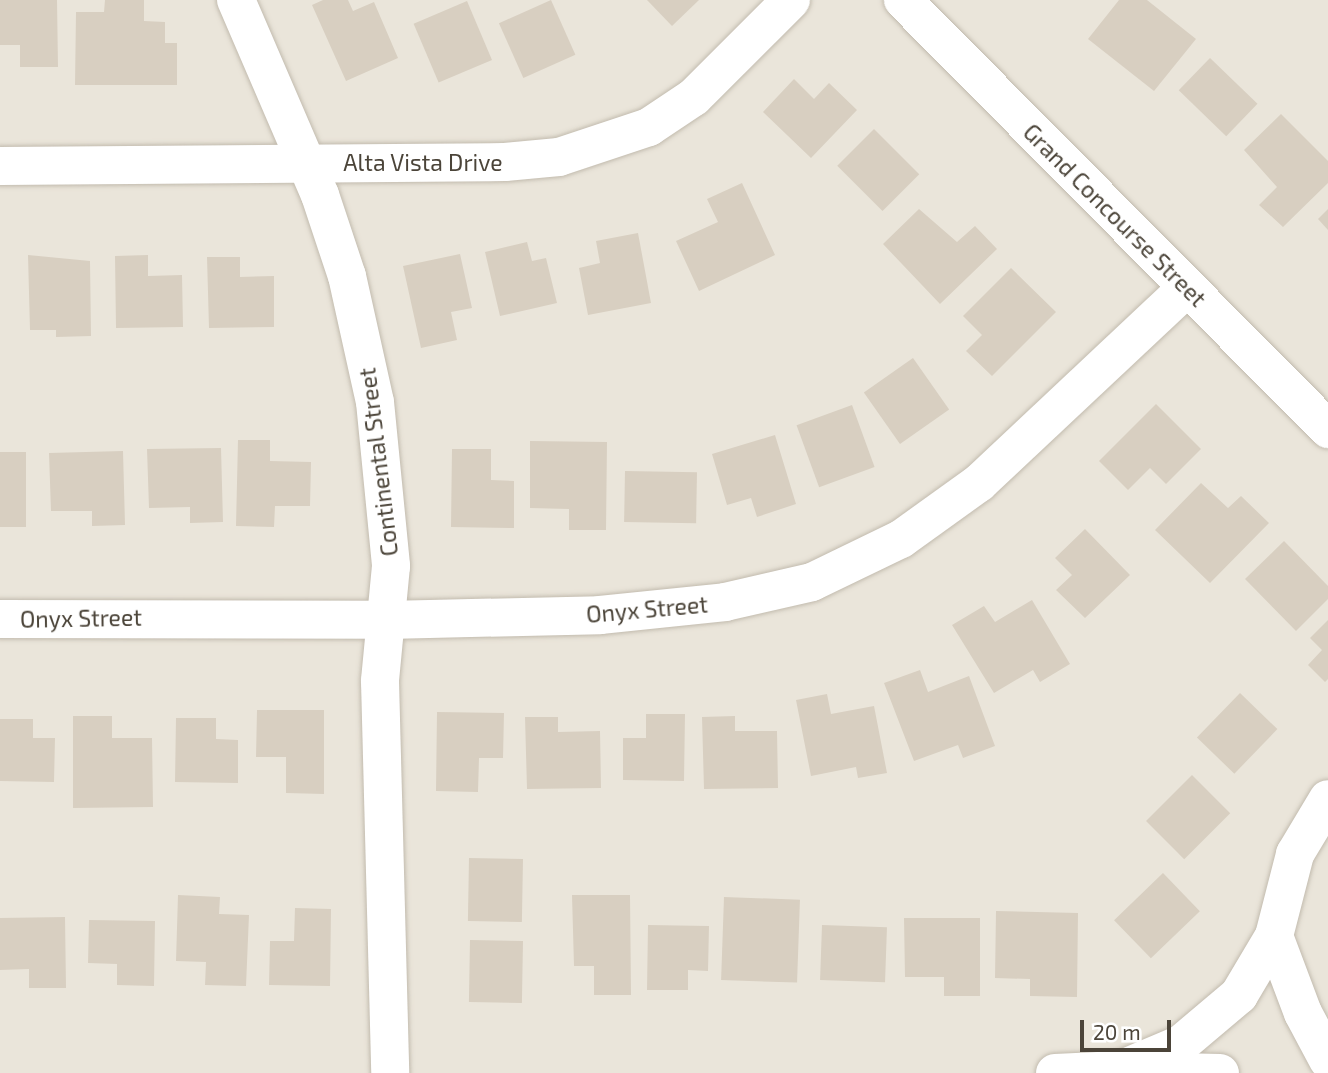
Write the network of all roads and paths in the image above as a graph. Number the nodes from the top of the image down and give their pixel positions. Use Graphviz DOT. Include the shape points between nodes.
graph roads {
  1 [pos="236,0"];
  2 [pos="791,0"];
  3 [pos="903,0"];
  4 [pos="309,163"];
  5 [pos="0,166"];
  6 [pos="1187,288"];
  7 [pos="1328,429"];
  8 [pos="0,619"];
  9 [pos="387,620"];
  10 [pos="1328,799"];
  11 [pos="1274,936"];
  12 [pos="1328,1060"];
  13 [pos="1120,1070"];
  14 [pos="390,1073"];
  15 [pos="1055,1073"];
  16 [pos="1220,1073"];
  1 -- 4 [label="street, Continental Street"];
  2 -- 4 [label="street, Alta Vista Drive" via="694,97 649,127 601,145 559,157 505,162"];
  3 -- 6 [label="street, Grand Concourse Street"];
  4 -- 5 [label="street, Alta Vista Drive"];
  4 -- 9 [label="street, Continental Street" via="347,276 375,402 388,516"];
  6 -- 7 [label="street, Grand Concourse Street"];
  6 -- 9 [label="street, Onyx Street" via="979,483 901,539 812,582 725,602 600,615"];
  8 -- 9 [label="street, Onyx Street"];
  9 -- 14 [label="street, Continental Street" via="380,681"];
  10 -- 11 [label="street" via="1295,854"];
  11 -- 12 [label="street" via="1303,1013"];
  11 -- 13 [label="street" via="1239,995 1210,1023 1181,1044"];
  13 -- 15 [label="street"];
  13 -- 16 [label="street"];
}
